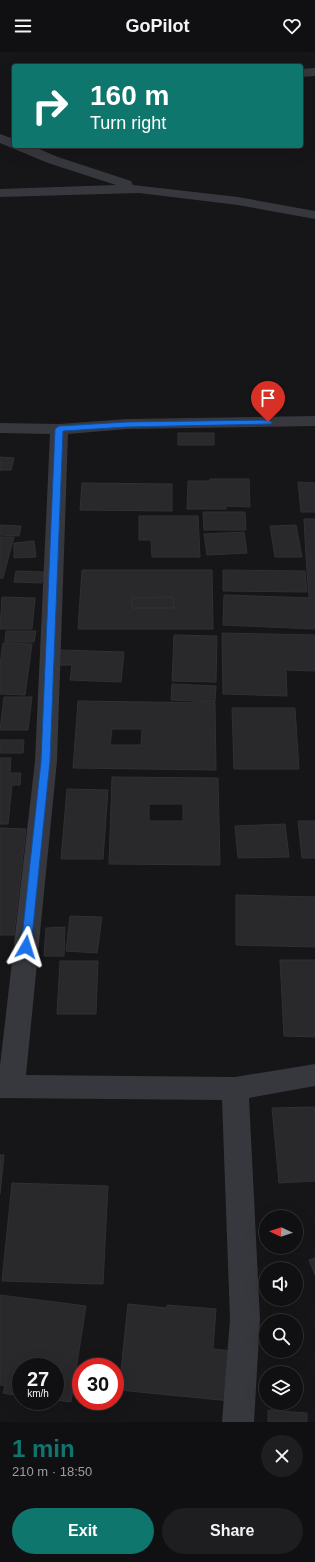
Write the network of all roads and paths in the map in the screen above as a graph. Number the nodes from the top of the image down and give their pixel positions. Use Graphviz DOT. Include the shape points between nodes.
graph roads {
  1 [pos="315,72"];
  2 [pos="303,73"];
  3 [pos="0,138"];
  4 [pos="12,143"];
  5 [pos="25,148"];
  6 [pos="139,189"];
  7 [pos="0,193"];
  8 [pos="315,215"];
  9 [pos="315,421"];
  10 [pos="0,428"];
  11 [pos="59,429"];
  12 [pos="315,1075"];
  13 [pos="6,1087"];
  14 [pos="235,1089"];
  15 [pos="238,1422"];
  1 -- 2 [label="street"];
  3 -- 4 [label="street"];
  5 -- 6 [label="street"];
  6 -- 7 [label="street"];
  6 -- 8 [label="street" via="238,201"];
  9 -- 11 [label="street" via="127,424"];
  10 -- 11 [label="street"];
  11 -- 13 [label="street" via="46,761"];
  12 -- 14 [label="street"];
  13 -- 14 [label="street"];
  14 -- 15 [label="street" via="245,1319"];
}
